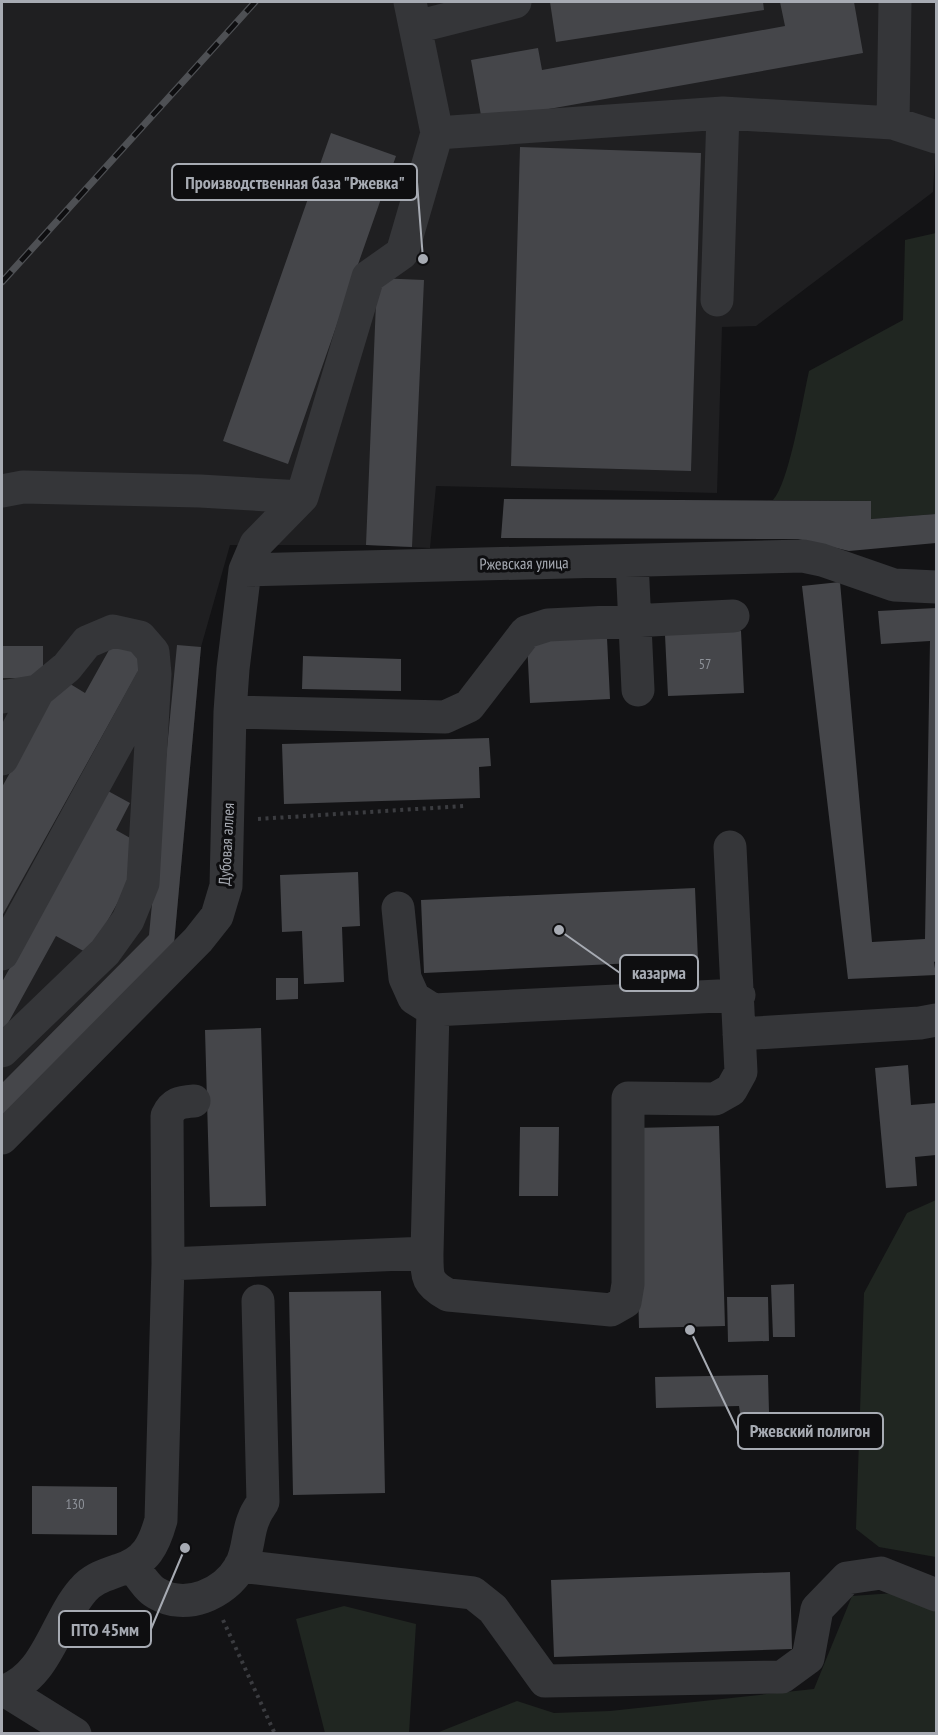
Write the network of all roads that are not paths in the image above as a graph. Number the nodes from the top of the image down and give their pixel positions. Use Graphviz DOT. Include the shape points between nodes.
graph roads {
  1 [pos="515,2"];
  2 [pos="895,2"];
  3 [pos="413,14"];
  4 [pos="723,113"];
  5 [pos="893,123"];
  6 [pos="437,133"];
  7 [pos="936,137"];
  8 [pos="717,300"];
  9 [pos="2,491"];
  10 [pos="302,497"];
  11 [pos="632,561"];
  12 [pos="245,570"];
  13 [pos="936,587"];
  14 [pos="733,616"];
  15 [pos="635,620"];
  16 [pos="155,674"];
  17 [pos="638,690"];
  18 [pos="38,691"];
  19 [pos="2,697"];
  20 [pos="230,712"];
  21 [pos="2,759"];
  22 [pos="730,847"];
  23 [pos="398,908"];
  24 [pos="2,954"];
  25 [pos="739,994"];
  26 [pos="433,1010"];
  27 [pos="936,1020"];
  28 [pos="740,1034"];
  29 [pos="2,1051"];
  30 [pos="194,1101"];
  31 [pos="2,1138"];
  32 [pos="427,1254"];
  33 [pos="168,1264"];
  34 [pos="258,1300"];
  35 [pos="132,1566"];
  36 [pos="240,1566"];
  37 [pos="936,1595"];
  38 [pos="4,1692"];
  39 [pos="75,1734"];
  1 -- 3 [label="street"];
  2 -- 5 [label="street"];
  3 -- 6 [label="street"];
  4 -- 5 [label="street"];
  4 -- 6 [label="street"];
  4 -- 8 [label="street"];
  5 -- 7 [label="street"];
  6 -- 10 [label="street" via="402,253 368,277"];
  9 -- 10 [label="street" via="23,487"];
  10 -- 12 [label="street, Дубовая аллея" via="256,544"];
  11 -- 12 [label="street, Ржевская улица"];
  11 -- 13 [label="street, Ржевская улица" via="803,556 894,585"];
  11 -- 15 [label="street"];
  12 -- 20 [label="street, Дубовая аллея"];
  14 -- 15 [label="street"];
  15 -- 17 [label="street"];
  15 -- 20 [label="street" via="548,624 526,632 469,706 445,717"];
  16 -- 18 [label="street" via="153,652 140,637 113,631 87,642 67,668"];
  16 -- 24 [label="street"];
  16 -- 29 [label="street" via="143,883 128,920 105,952"];
  18 -- 19 [label="street"];
  18 -- 21 [label="street"];
  20 -- 31 [label="street, Дубовая аллея" via="226,886 217,915 198,940"];
  22 -- 25 [label="street"];
  23 -- 26 [label="street" via="405,978 414,998"];
  25 -- 26 [label="street"];
  25 -- 28 [label="street"];
  26 -- 32 [label="street"];
  27 -- 28 [label="street"];
  28 -- 32 [label="street" via="741,1072 730,1090 715,1099 628,1098 625,1302 611,1310 448,1295 432,1287"];
  30 -- 33 [label="street" via="171,1107 167,1116"];
  32 -- 33 [label="street"];
  33 -- 35 [label="street" via="161,1520 155,1540"];
  34 -- 36 [label="street" via="263,1502 253,1519"];
  35 -- 36 [label="street" via="155,1593 174,1600 212,1595"];
  35 -- 38 [label="street" via="102,1575 85,1587 42,1660 25,1680"];
  36 -- 37 [label="street" via="472,1593 493,1609 545,1681 782,1677 808,1658 816,1609 847,1578 881,1573"];
  38 -- 39 [label="street"];
}
